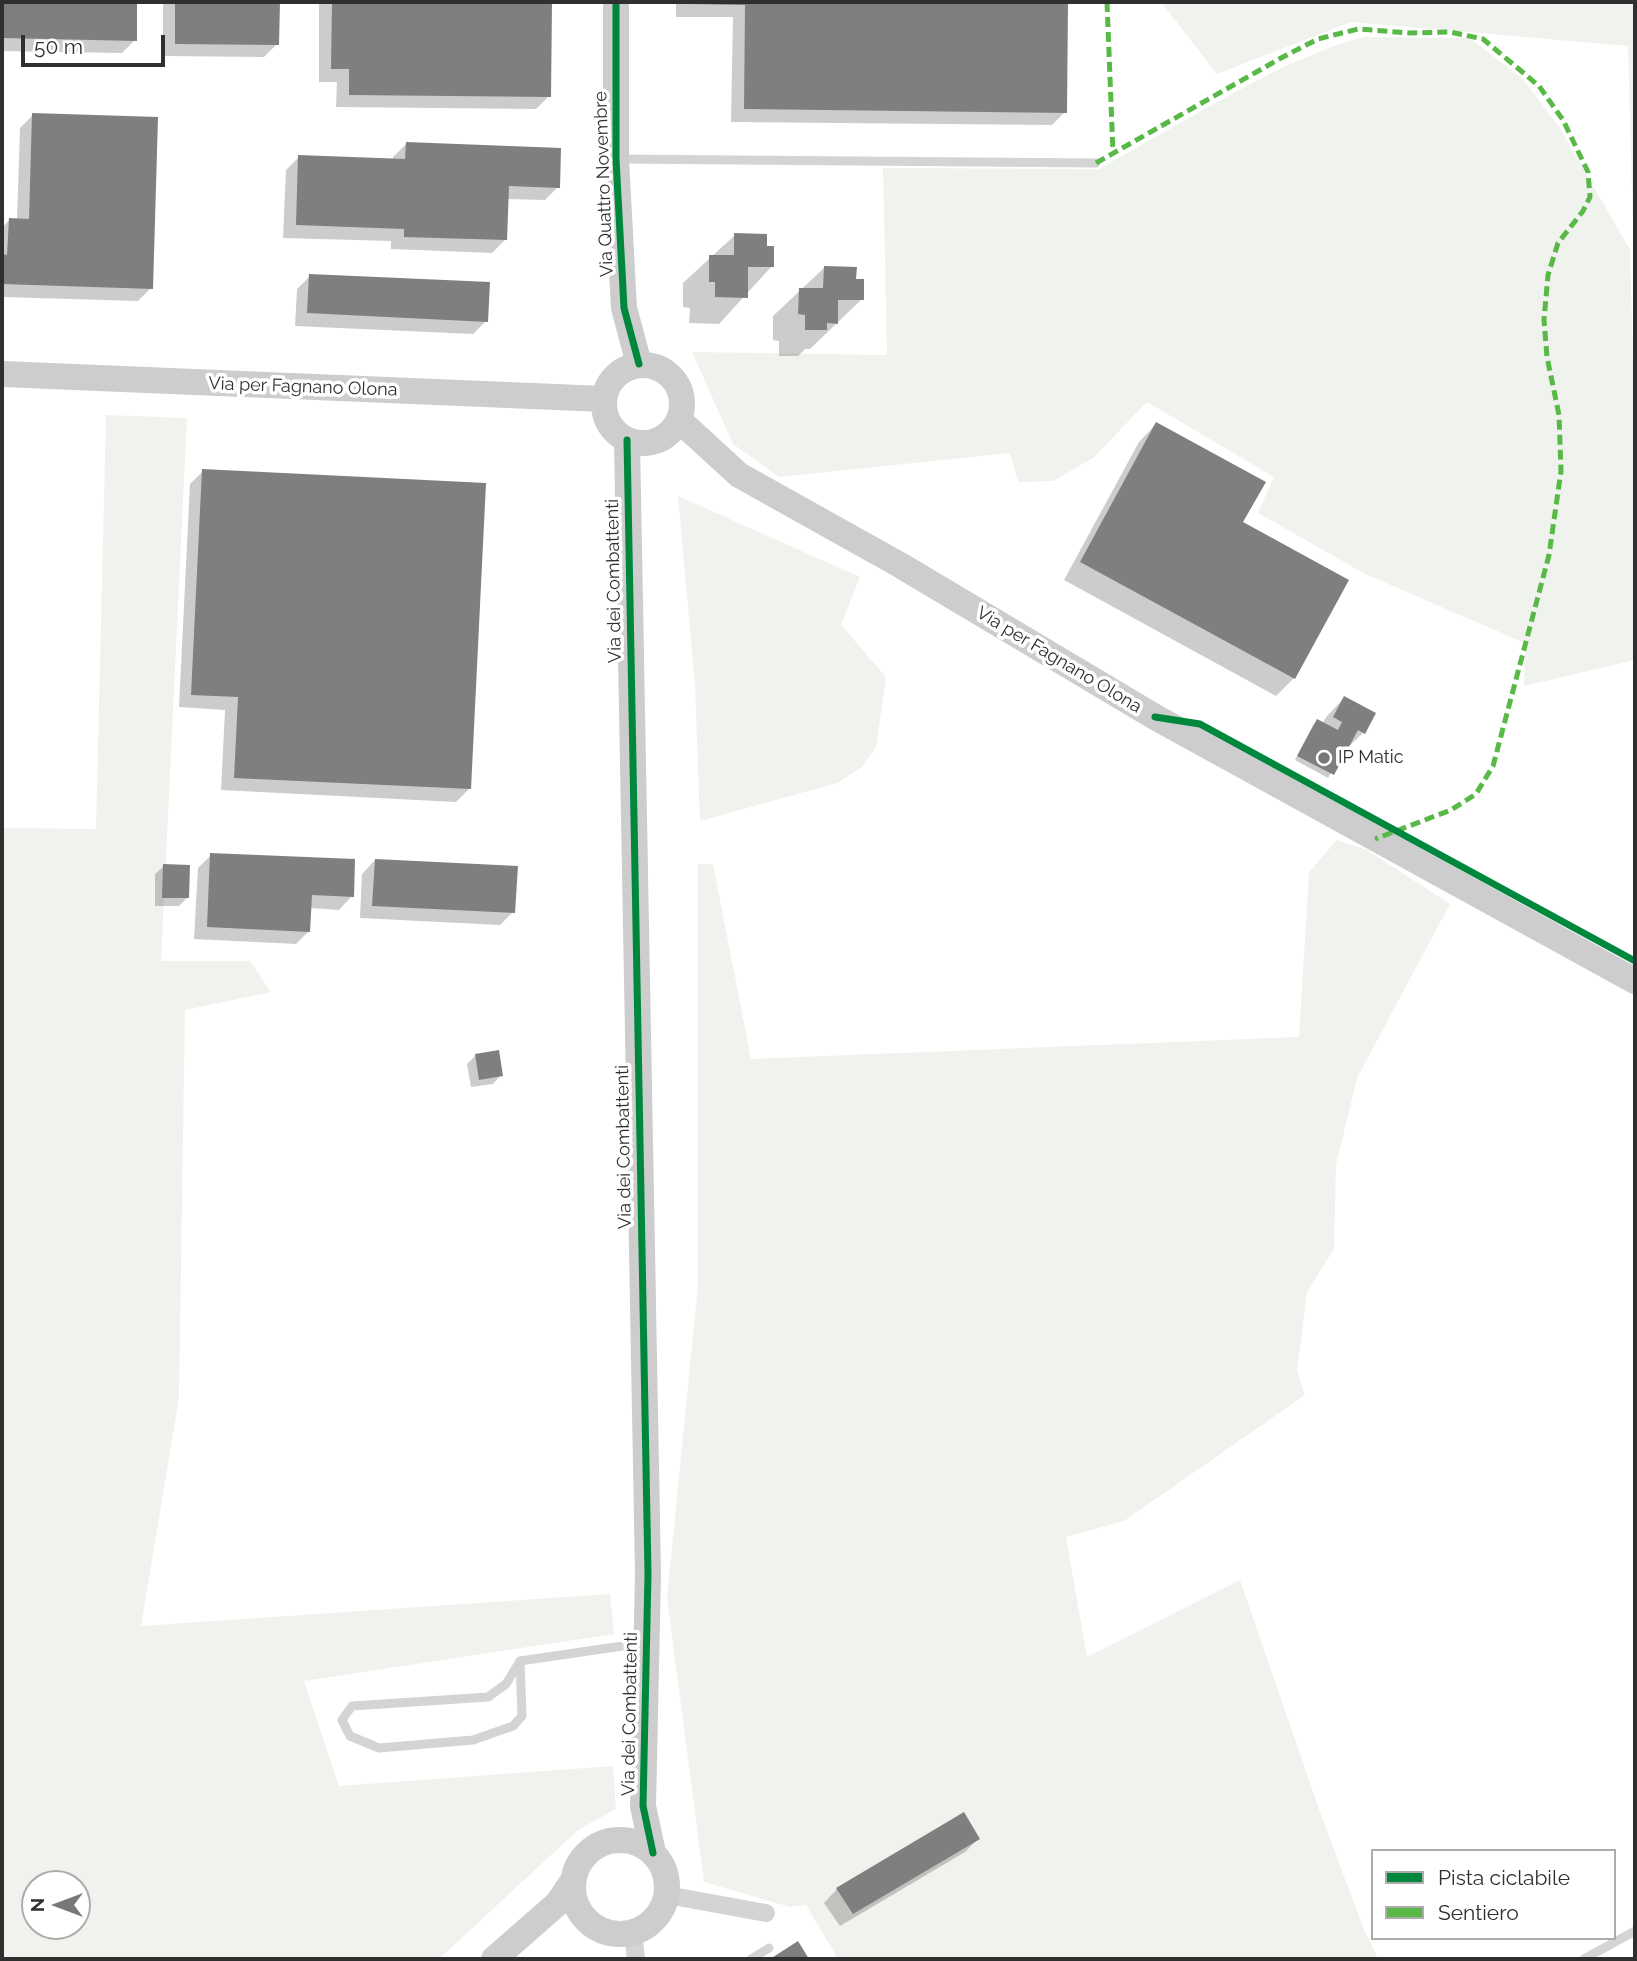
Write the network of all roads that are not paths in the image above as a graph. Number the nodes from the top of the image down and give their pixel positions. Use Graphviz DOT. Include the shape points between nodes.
graph roads {
  1 [pos="616,2"];
  2 [pos="616,159"];
  3 [pos="1096,163"];
  4 [pos="639,364"];
  5 [pos="2,374"];
  6 [pos="604,399"];
  7 [pos="679,420"];
  8 [pos="627,440"];
  9 [pos="1635,981"];
  10 [pos="648,1643"];
  11 [pos="520,1661"];
  12 [pos="644,1784"];
  13 [pos="611,1840"];
  14 [pos="653,1853"];
  15 [pos="572,1882"];
  16 [pos="667,1895"];
  17 [pos="766,1913"];
  18 [pos="592,1925"];
  19 [pos="1635,1931"];
  20 [pos="527,1932"];
  21 [pos="633,1933"];
  22 [pos="769,1948"];
  23 [pos="494,1959"];
  24 [pos="636,1959"];
  25 [pos="751,1959"];
  26 [pos="1584,1959"];
  1 -- 2 [label="street, Via Quattro Novembre"];
  2 -- 3 [label="lane"];
  2 -- 4 [label="street, Via Quattro Novembre" via="624,308"];
  4 -- 6 [label="street" via="615,376"];
  4 -- 7 [label="street" via="672,376 682,397"];
  5 -- 6 [label="street, Via per Fagnano Olona"];
  6 -- 8 [label="street" via="609,423"];
  7 -- 8 [label="street" via="672,431 651,443"];
  7 -- 9 [label="street, Via per Fagnano Olona" via="739,475 1155,717"];
  8 -- 10 [label="street, Via dei Combattenti"];
  10 -- 11 [label="lane"];
  10 -- 12 [label="street, Via dei Combattenti"];
  11 -- 11 [label="lane" via="506,1684 488,1698 352,1706 342,1720 350,1736 379,1748 474,1740 513,1726 522,1716"];
  12 -- 13 [label="street, Via dei Combattenti" via="636,1805"];
  12 -- 14 [label="street, Via dei Combattenti" via="643,1806"];
  13 -- 14 [label="street" via="634,1842"];
  13 -- 15 [label="street, Via dei Combattenti" via="585,1854"];
  14 -- 16 [label="street, Via dei Combattenti" via="667,1880"];
  15 -- 18 [label="street" via="575,1902"];
  15 -- 20 [label="street, Via dei Combattenti" via="558,1903"];
  16 -- 17 [label="street"];
  16 -- 21 [label="street" via="652,1922"];
  18 -- 20 [label="street" via="548,1924"];
  18 -- 21 [label="street" via="607,1933"];
  19 -- 26 [label="lane"];
  20 -- 23 [label="street, Via dei Combattenti"];
  21 -- 24 [label="street"];
  22 -- 25 [label="lane"];
}
